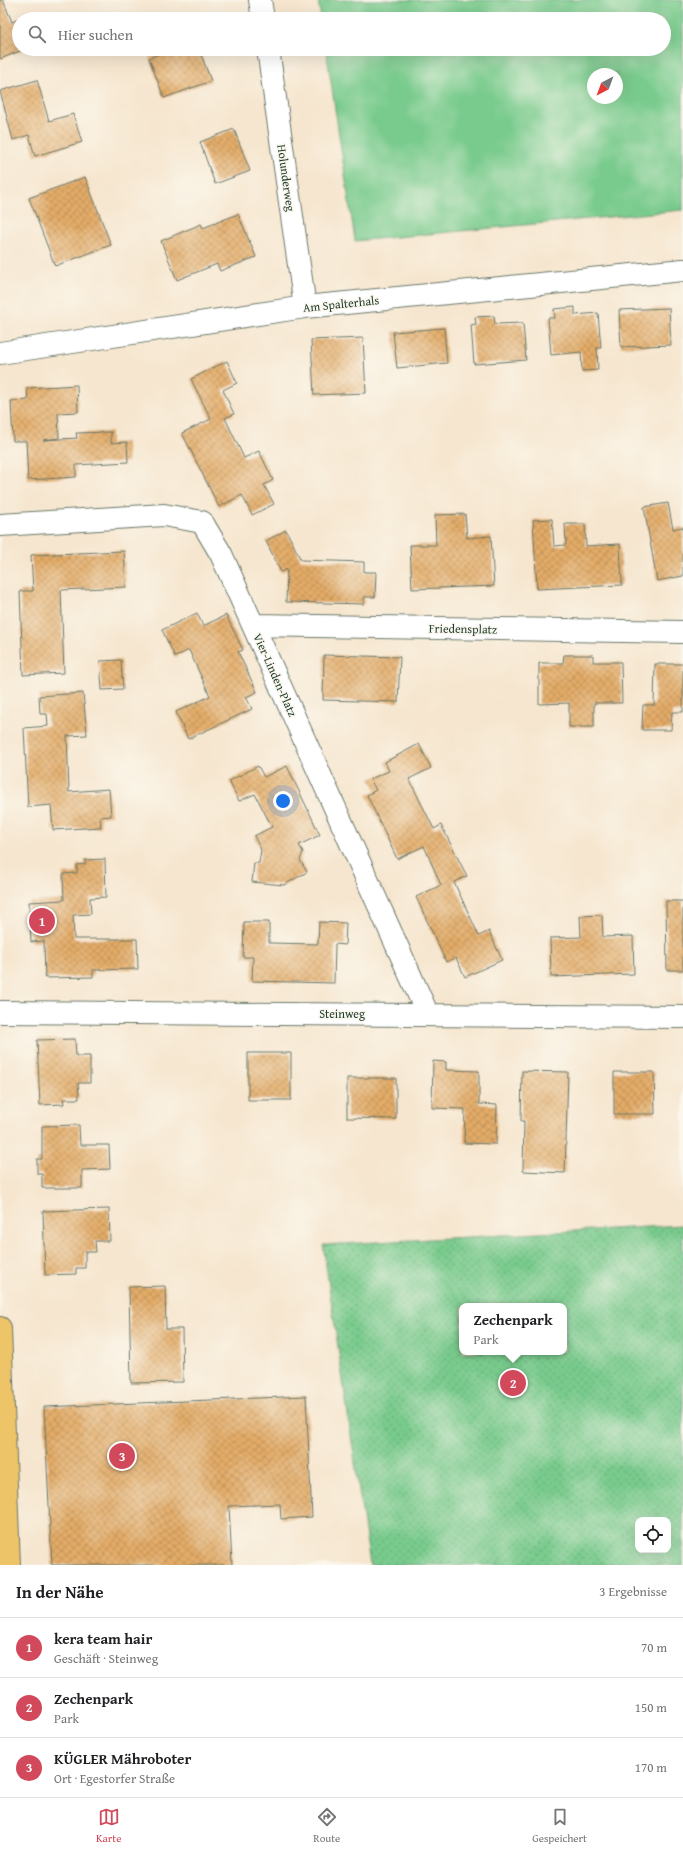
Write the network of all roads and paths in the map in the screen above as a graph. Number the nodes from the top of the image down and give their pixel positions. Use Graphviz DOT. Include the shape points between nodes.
graph roads {
  1 [pos="260,0"];
  2 [pos="263,12"];
  3 [pos="269,56"];
  4 [pos="683,270"];
  5 [pos="305,307"];
  6 [pos="0,353"];
  7 [pos="0,525"];
  8 [pos="253,625"];
  9 [pos="680,629"];
  10 [pos="0,1012"];
  11 [pos="428,1015"];
  12 [pos="683,1017"];
  13 [pos="0,1328"];
  14 [pos="9,1565"];
  1 -- 2 [label="street"];
  3 -- 5 [label="street, Holunderweg"];
  4 -- 5 [label="street, Am Spalterhals"];
  5 -- 6 [label="street, Am Spalterhals"];
  7 -- 8 [label="street, Vier-Linden-Platz" via="164,515 202,522 221,554"];
  8 -- 9 [label="street, Friedensplatz"];
  8 -- 11 [label="street, Vier-Linden-Platz"];
  10 -- 11 [label="street, Steinweg"];
  11 -- 12 [label="street, Steinweg"];
  13 -- 14 [label="main road"];
}
